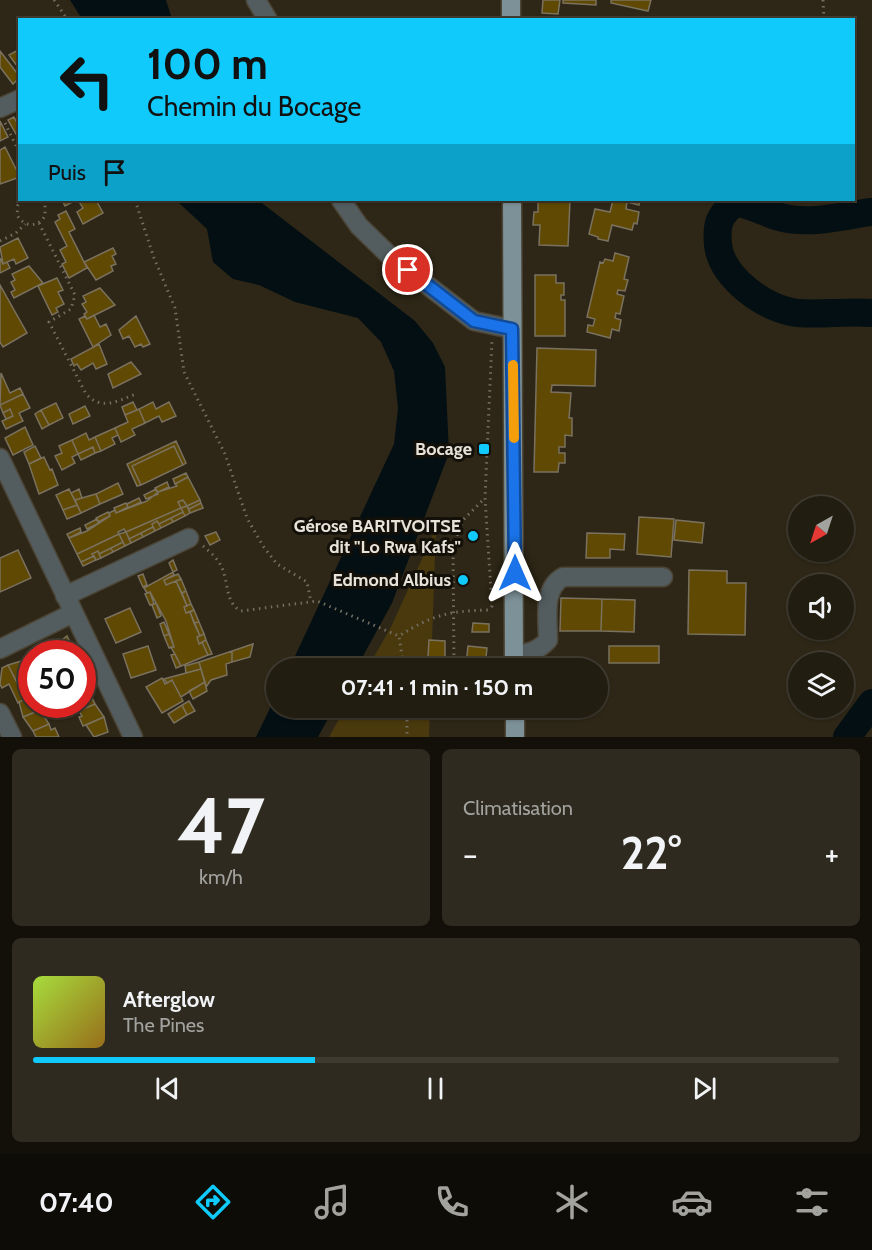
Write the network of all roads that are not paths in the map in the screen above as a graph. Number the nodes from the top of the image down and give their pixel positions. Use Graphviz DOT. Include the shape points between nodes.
graph roads {
  1 [pos="256,0"];
  2 [pos="512,0"];
  3 [pos="267,18"];
  4 [pos="512,18"];
  5 [pos="18,100"];
  6 [pos="0,108"];
  7 [pos="342,201"];
  8 [pos="512,201"];
  9 [pos="512,329"];
  10 [pos="0,458"];
  11 [pos="189,538"];
  12 [pos="663,577"];
  13 [pos="65,596"];
  14 [pos="74,613"];
  15 [pos="0,649"];
  16 [pos="514,658"];
  17 [pos="520,658"];
  18 [pos="0,713"];
  19 [pos="515,718"];
  20 [pos="12,737"];
  21 [pos="133,737"];
  22 [pos="515,737"];
  1 -- 3 [label="street"];
  2 -- 4 [label="main road"];
  5 -- 6 [label="street"];
  7 -- 9 [label="street" via="359,226 392,258 474,321"];
  8 -- 9 [label="main road"];
  9 -- 16 [label="main road"];
  10 -- 13 [label="street"];
  11 -- 13 [label="street"];
  12 -- 17 [label="street" via="563,577 555,581 549,591 548,640 540,649"];
  13 -- 14 [label="street"];
  14 -- 15 [label="street"];
  14 -- 21 [label="street"];
  18 -- 20 [label="street"];
  19 -- 22 [label="main road"];
}
